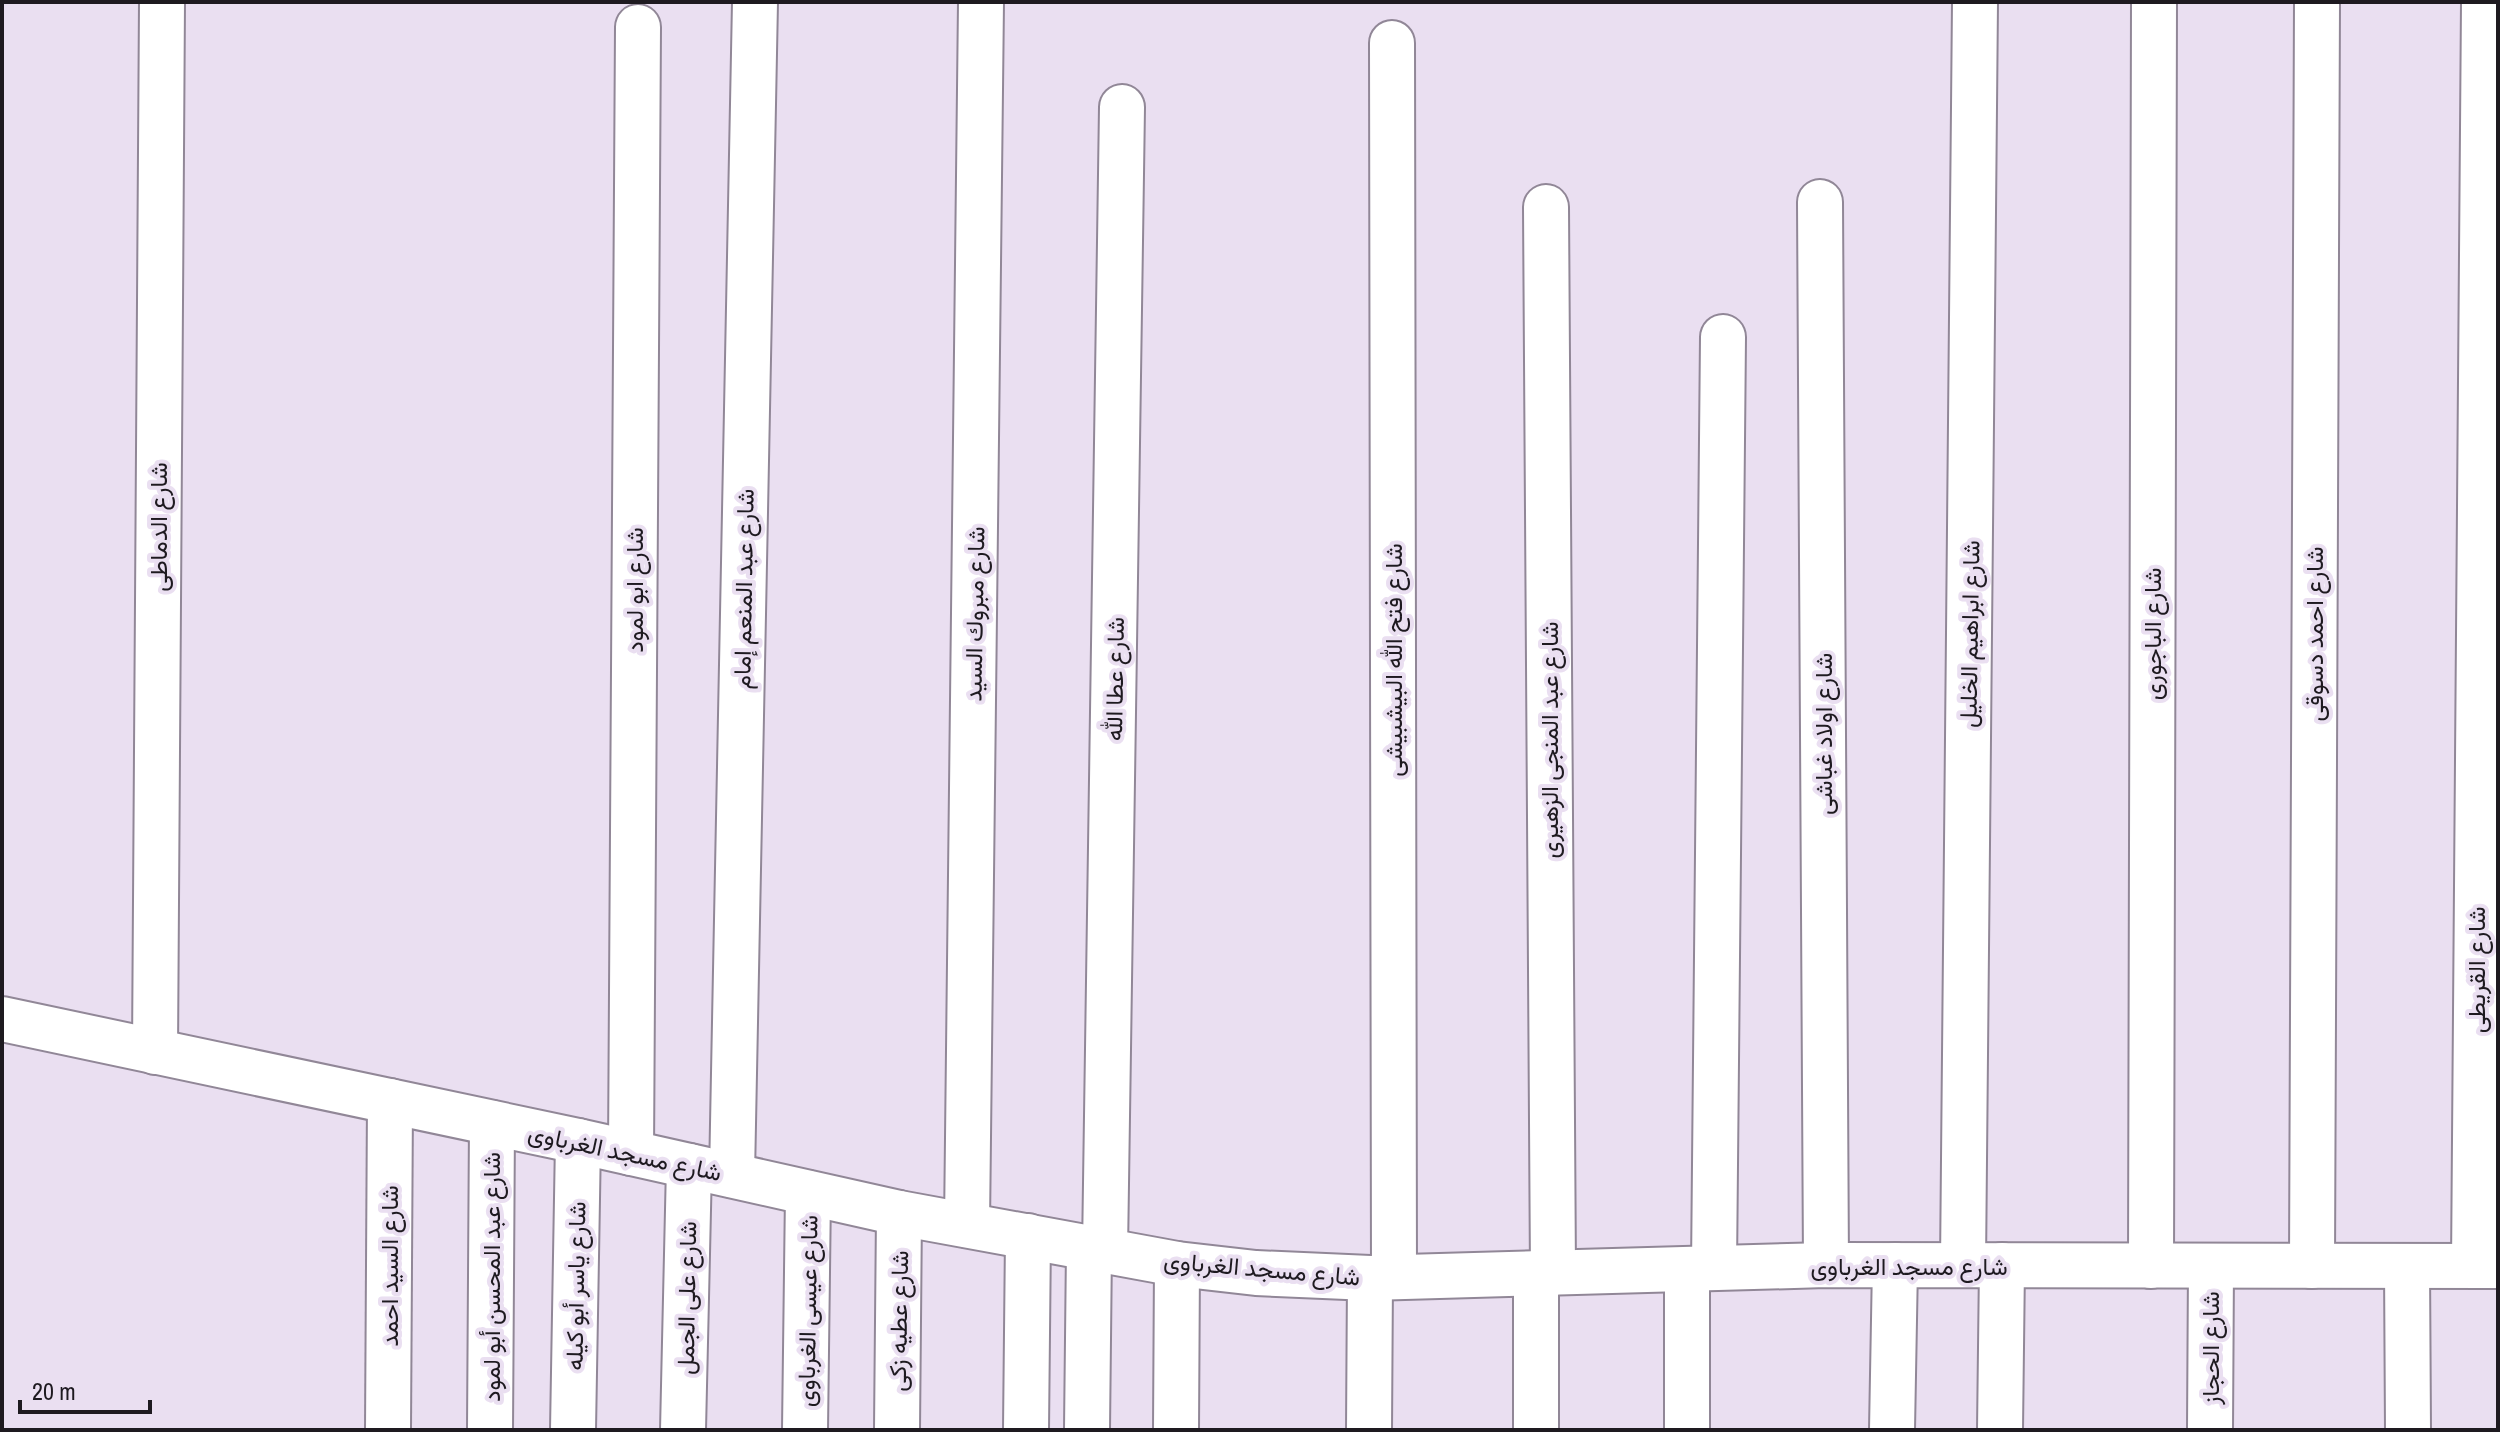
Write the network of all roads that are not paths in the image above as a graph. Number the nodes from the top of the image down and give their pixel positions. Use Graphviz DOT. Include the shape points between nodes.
graph roads {
  1 [pos="162,2"];
  2 [pos="755,2"];
  3 [pos="981,2"];
  4 [pos="1975,2"];
  5 [pos="2154,2"];
  6 [pos="2317,2"];
  7 [pos="2484,2"];
  8 [pos="638,27"];
  9 [pos="1392,43"];
  10 [pos="2490,58"];
  11 [pos="1122,107"];
  12 [pos="1820,202"];
  13 [pos="1546,207"];
  14 [pos="1723,337"];
  15 [pos="2,1019"];
  16 [pos="155,1052"];
  17 [pos="2487,1087"];
  18 [pos="390,1101"];
  19 [pos="492,1123"];
  20 [pos="578,1141"];
  21 [pos="631,1153"];
  22 [pos="689,1166"];
  23 [pos="732,1175"];
  24 [pos="808,1193"];
  25 [pos="899,1213"];
  26 [pos="967,1225"];
  27 [pos="1028,1236"];
  28 [pos="1097,1250"];
  29 [pos="1177,1264"];
  30 [pos="1826,1265"];
  31 [pos="1895,1265"];
  32 [pos="1982,1265"];
  33 [pos="2151,1266"];
  34 [pos="2211,1266"];
  35 [pos="2312,1266"];
  36 [pos="2407,1266"];
  37 [pos="2486,1266"];
  38 [pos="1701,1269"];
  39 [pos="1544,1273"];
  40 [pos="1382,1277"];
  41 [pos="388,1430"];
  42 [pos="490,1430"];
  43 [pos="573,1430"];
  44 [pos="683,1430"];
  45 [pos="805,1430"];
  46 [pos="897,1430"];
  47 [pos="1026,1430"];
  48 [pos="1087,1430"];
  49 [pos="1176,1430"];
  50 [pos="1369,1430"];
  51 [pos="1536,1430"];
  52 [pos="1687,1430"];
  53 [pos="1892,1430"];
  54 [pos="2000,1430"];
  55 [pos="2210,1430"];
  56 [pos="2408,1430"];
  1 -- 16 [label="street, شارع الدماطى"];
  2 -- 23 [label="street, شارع عبد المنعم إمام"];
  3 -- 26 [label="street, شارع مبروك السيد"];
  4 -- 32 [label="street, شارع ابراهيم الخليل"];
  5 -- 33 [label="street, شارع الباجورى"];
  6 -- 35 [label="street, شارع احمد دسوقى"];
  7 -- 10 [label="street, شارع القريطى"];
  8 -- 21 [label="street, شارع ابو لمود"];
  9 -- 40 [label="street, شارع فتح الله البيشبيشى"];
  10 -- 17 [label="street, شارع القريطى"];
  11 -- 28 [label="street, شارع عطا الله"];
  12 -- 30 [label="street, شارع اولاد غباشى"];
  13 -- 39 [label="street, شارع عبد المنجى الزهيرى"];
  14 -- 38 [label="street"];
  15 -- 16 [label="street, شارع مسجد الغرباوى"];
  16 -- 18 [label="street, شارع مسجد الغرباوى"];
  17 -- 37 [label="street, شارع القريطى"];
  18 -- 19 [label="street, شارع مسجد الغرباوى"];
  18 -- 41 [label="street, شارع السيد احمد"];
  19 -- 20 [label="street, شارع مسجد الغرباوى"];
  19 -- 42 [label="street, شارع عبد المحسن أبو لمود"];
  20 -- 21 [label="street, شارع مسجد الغرباوى"];
  20 -- 43 [label="street, شارع ياسر أبو كيله"];
  21 -- 22 [label="street, شارع مسجد الغرباوى"];
  22 -- 23 [label="street, شارع مسجد الغرباوى"];
  22 -- 44 [label="street, شارع على الجمل"];
  23 -- 24 [label="street, شارع مسجد الغرباوى"];
  24 -- 25 [label="street, شارع مسجد الغرباوى"];
  24 -- 45 [label="street, شارع عيسى الغرباوى"];
  25 -- 26 [label="street, شارع مسجد الغرباوى"];
  25 -- 46 [label="street, شارع عطيه زكى"];
  26 -- 27 [label="street, شارع مسجد الغرباوى"];
  27 -- 28 [label="street, شارع مسجد الغرباوى"];
  27 -- 47 [label="street"];
  28 -- 29 [label="street, شارع مسجد الغرباوى"];
  28 -- 48 [label="street, شارع عطا الله"];
  29 -- 40 [label="street, شارع مسجد الغرباوى"];
  29 -- 49 [label="street"];
  30 -- 31 [label="street, شارع مسجد الغرباوى"];
  30 -- 38 [label="street, شارع مسجد الغرباوى"];
  31 -- 32 [label="street, شارع مسجد الغرباوى"];
  31 -- 53 [label="street"];
  32 -- 33 [label="street, شارع مسجد الغرباوى"];
  32 -- 54 [label="street, شارع ابراهيم الخليل"];
  33 -- 34 [label="street, شارع مسجد الغرباوى"];
  34 -- 35 [label="street, شارع مسجد الغرباوى"];
  34 -- 55 [label="street, شارع الحجاز"];
  35 -- 36 [label="street, شارع مسجد الغرباوى"];
  36 -- 37 [label="street, شارع مسجد الغرباوى"];
  36 -- 56 [label="street"];
  38 -- 39 [label="street, شارع مسجد الغرباوى"];
  38 -- 52 [label="street"];
  39 -- 40 [label="street, شارع مسجد الغرباوى"];
  39 -- 51 [label="street, شارع عبد المنجى الزهيرى"];
  40 -- 50 [label="street, شارع فتح الله البيشبيشى"];
}
